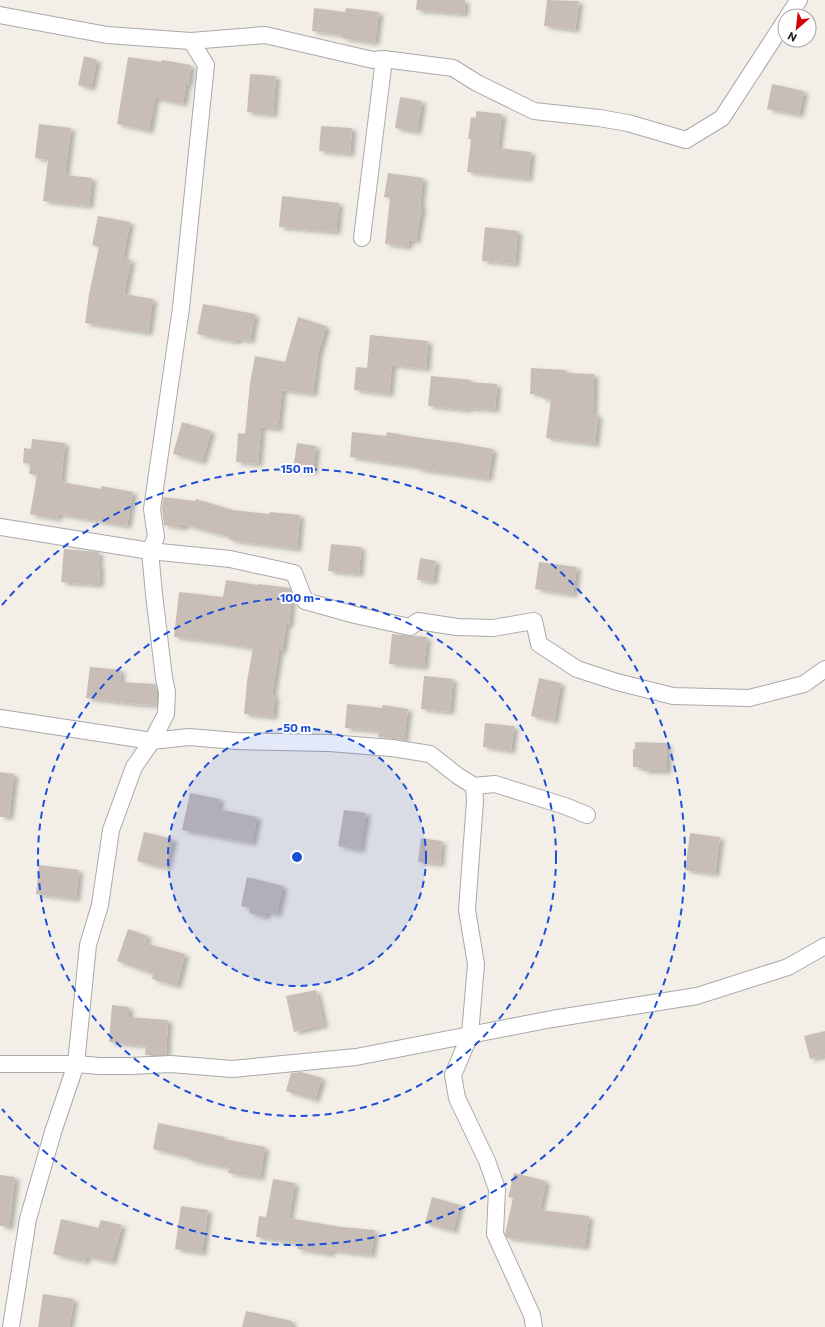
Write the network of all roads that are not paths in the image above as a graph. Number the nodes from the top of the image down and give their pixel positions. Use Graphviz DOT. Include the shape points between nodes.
graph roads {
  1 [pos="0,15"];
  2 [pos="777,33"];
  3 [pos="191,41"];
  4 [pos="384,59"];
  5 [pos="362,238"];
  6 [pos="0,527"];
  7 [pos="150,551"];
  8 [pos="825,669"];
  9 [pos="0,718"];
  10 [pos="152,741"];
  11 [pos="474,786"];
  12 [pos="586,815"];
  13 [pos="825,946"];
  14 [pos="470,1035"];
  15 [pos="0,1064"];
  16 [pos="76,1064"];
  17 [pos="11,1327"];
  18 [pos="534,1327"];
  1 -- 3 [label="street" via="107,35"];
  2 -- 4 [label="street" via="722,118 686,140 628,123 534,111 453,68"];
  3 -- 4 [label="street" via="265,35 373,60"];
  3 -- 7 [label="street" via="206,65 181,308 152,509 156,537"];
  4 -- 5 [label="street"];
  6 -- 7 [label="street"];
  7 -- 8 [label="street" via="230,559 294,573 305,601 410,627 418,620 457,627 493,628 534,621 539,644 577,669 673,696 749,698 804,684"];
  7 -- 10 [label="street" via="167,692 166,714"];
  9 -- 10 [label="street"];
  10 -- 11 [label="street" via="189,737 392,748 430,754"];
  10 -- 16 [label="street" via="134,767 111,830 100,904 88,945"];
  11 -- 12 [label="street" via="496,784"];
  11 -- 14 [label="street" via="467,910 476,964"];
  13 -- 14 [label="street" via="788,967 697,996"];
  14 -- 16 [label="street" via="356,1057 232,1069 171,1064"];
  14 -- 18 [label="street" via="453,1075 456,1098 487,1161 497,1189 495,1234 532,1315"];
  15 -- 16 [label="street"];
  16 -- 17 [label="street" via="28,1219"];
}
